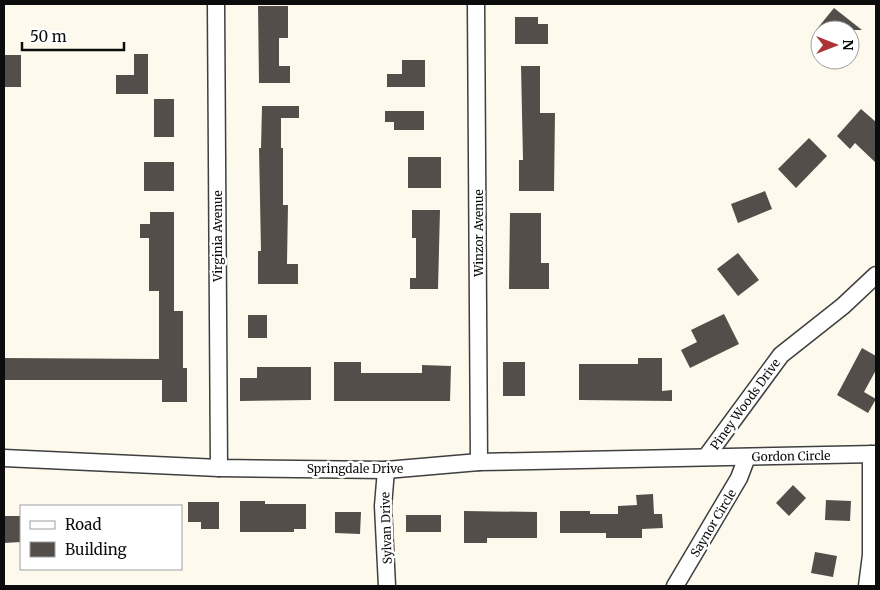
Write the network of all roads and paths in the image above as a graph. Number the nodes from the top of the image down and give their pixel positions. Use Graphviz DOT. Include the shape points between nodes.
graph roads {
  1 [pos="216,4"];
  2 [pos="476,4"];
  3 [pos="876,275"];
  4 [pos="873,454"];
  5 [pos="706,456"];
  6 [pos="747,457"];
  7 [pos="4,458"];
  8 [pos="480,462"];
  9 [pos="219,468"];
  10 [pos="386,470"];
  11 [pos="387,586"];
  12 [pos="675,586"];
  13 [pos="867,586"];
  1 -- 9 [label="street, Virginia Avenue"];
  2 -- 8 [label="street, Winzor Avenue"];
  3 -- 5 [label="street, Piney Woods Drive" via="781,355"];
  4 -- 6 [label="street, Gordon Circle"];
  4 -- 13 [label="street" via="871,555"];
  5 -- 6 [label="street, Gordon Circle"];
  5 -- 8 [label="street, Springdale Drive"];
  6 -- 12 [label="street, Saynor Circle" via="739,478"];
  7 -- 9 [label="street, Springdale Drive"];
  8 -- 10 [label="street, Springdale Drive"];
  9 -- 10 [label="street, Springdale Drive"];
  10 -- 11 [label="street, Sylvan Drive" via="382,506"];
}
